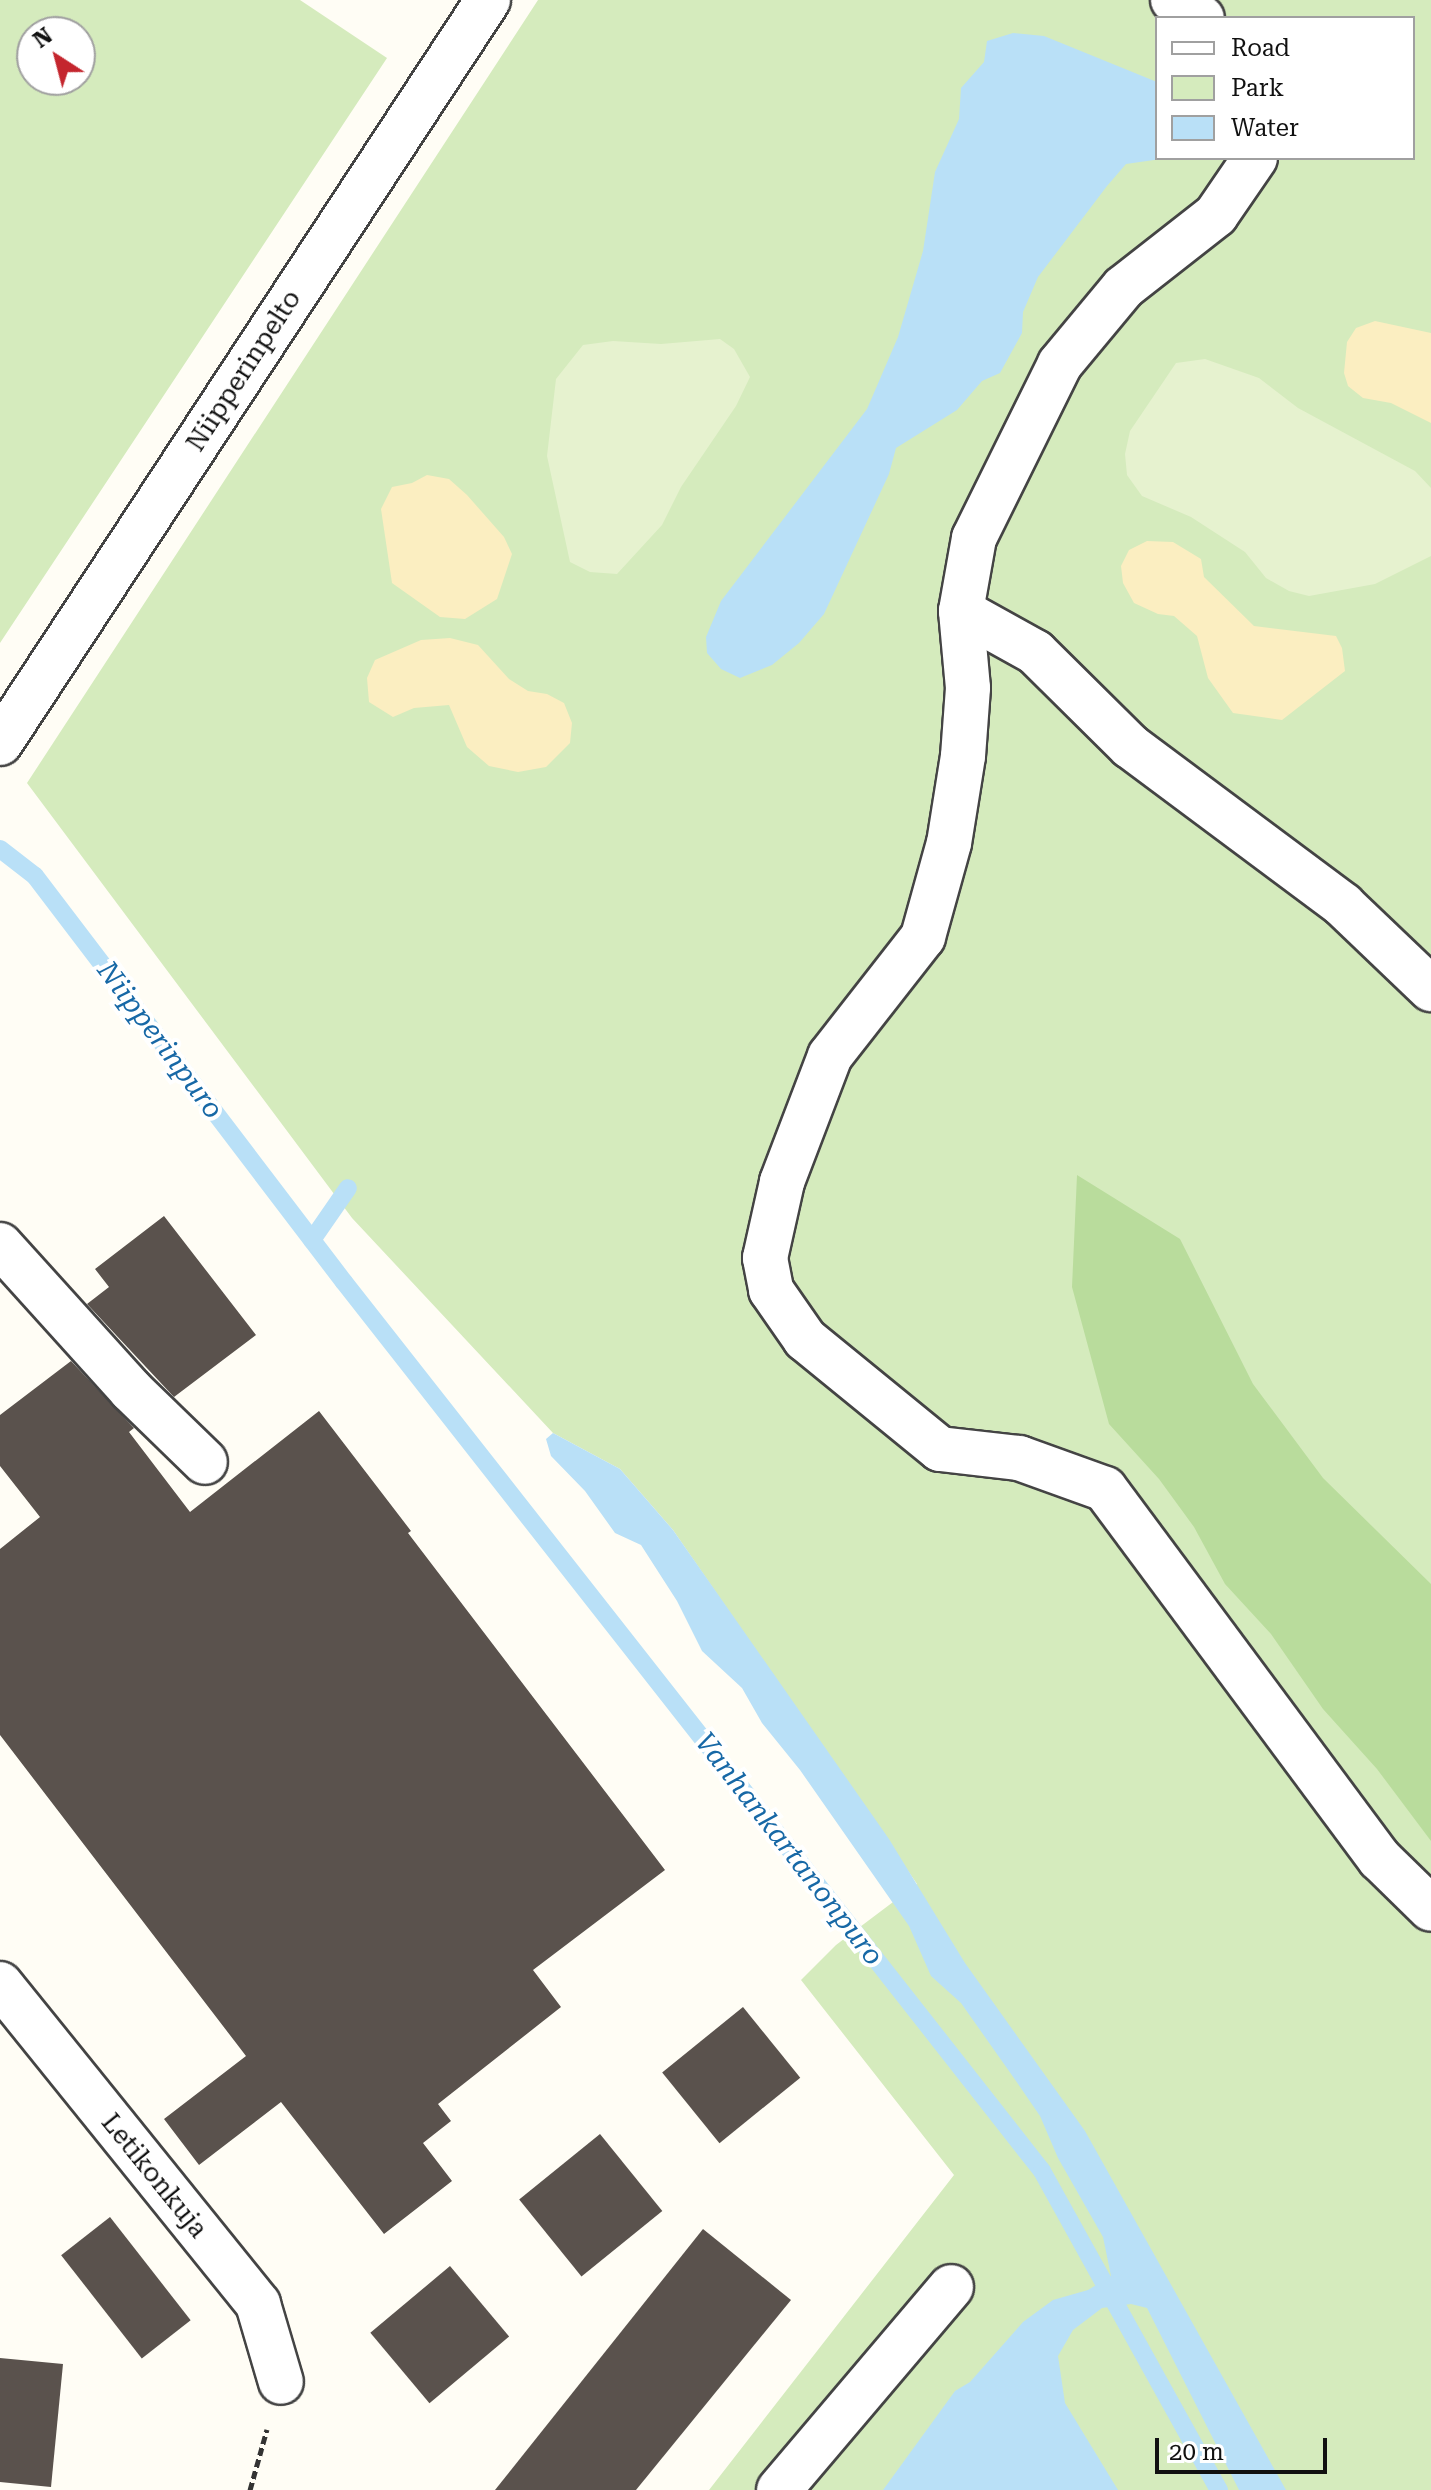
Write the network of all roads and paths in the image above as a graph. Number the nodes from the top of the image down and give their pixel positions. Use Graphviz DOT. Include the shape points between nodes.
graph roads {
  1 [pos="488,0"];
  2 [pos="1173,0"];
  3 [pos="1199,16"];
  4 [pos="1254,160"];
  5 [pos="961,611"];
  6 [pos="0,743"];
  7 [pos="1431,989"];
  8 [pos="0,1245"];
  9 [pos="205,1462"];
  10 [pos="1431,1909"];
  11 [pos="0,1984"];
  12 [pos="951,2287"];
  13 [pos="281,2382"];
  14 [pos="250,2490"];
  15 [pos="779,2490"];
  1 -- 6 [label="street, Niipperinpelto"];
  2 -- 3 [label="street"];
  4 -- 5 [label="street" via="1216,215 1123,288 1060,364 974,538"];
  5 -- 7 [label="street" via="1035,652 1130,746 1343,905"];
  5 -- 10 [label="street" via="968,688 963,756 949,843 923,937 830,1056 782,1182 765,1258 771,1290 805,1339 940,1449 1019,1458 1105,1489 1380,1859"];
  8 -- 9 [label="street" via="131,1390"];
  11 -- 13 [label="street, Letikonkuja" via="258,2304"];
  12 -- 15 [label="street"];
  13 -- 14 [label="path"];
}
